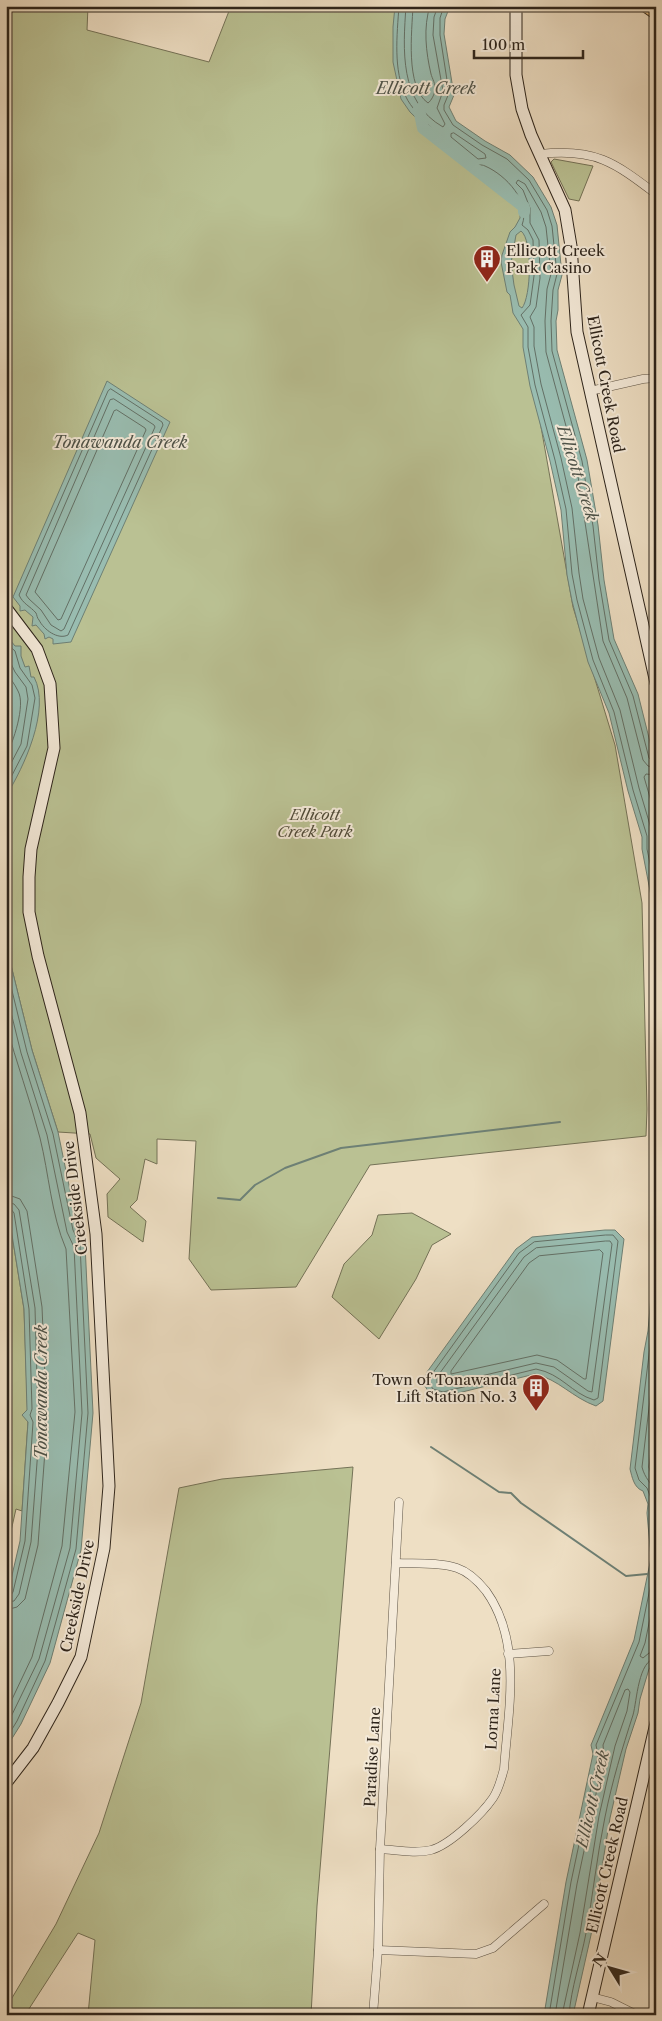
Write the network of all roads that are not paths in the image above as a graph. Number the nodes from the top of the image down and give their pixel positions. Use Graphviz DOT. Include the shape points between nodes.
graph roads {
  1 [pos="516,6"];
  2 [pos="646,6"];
  3 [pos="656,13"];
  4 [pos="540,154"];
  5 [pos="656,194"];
  6 [pos="656,378"];
  7 [pos="590,391"];
  8 [pos="6,608"];
  9 [pos="655,678"];
  10 [pos="399,1502"];
  11 [pos="396,1563"];
  12 [pos="549,1651"];
  13 [pos="508,1654"];
  14 [pos="656,1723"];
  15 [pos="6,1783"];
  16 [pos="380,1849"];
  17 [pos="544,1904"];
  18 [pos="378,1950"];
  19 [pos="592,1997"];
  20 [pos="373,2015"];
  21 [pos="588,2015"];
  22 [pos="637,2015"];
  1 -- 4 [label="street, Ellicott Creek Road" via="516,75 522,109"];
  2 -- 3 [label="main road"];
  4 -- 5 [label="street" via="574,152 599,157 622,168"];
  4 -- 7 [label="street, Ellicott Creek Road" via="565,210 577,332"];
  6 -- 7 [label="street"];
  7 -- 9 [label="street, Ellicott Creek Road"];
  8 -- 15 [label="street, Creekside Drive" via="37,649 50,684 54,748 31,849 29,912 80,1113 96,1234 109,1486 104,1548 81,1657 33,1748"];
  10 -- 11 [label="street, Paradise Lane"];
  11 -- 13 [label="street, Lorna Lane" via="448,1566 474,1578 496,1608"];
  11 -- 16 [label="street, Paradise Lane"];
  12 -- 13 [label="street"];
  13 -- 16 [label="street, Lorna Lane" via="510,1672 504,1769 492,1799 442,1846 420,1851"];
  14 -- 19 [label="street, Ellicott Creek Road"];
  16 -- 18 [label="street, Paradise Lane"];
  17 -- 18 [label="street" via="494,1948 476,1954"];
  18 -- 20 [label="street, Paradise Lane"];
  19 -- 21 [label="street, Ellicott Creek Road"];
  19 -- 22 [label="street"];
}
